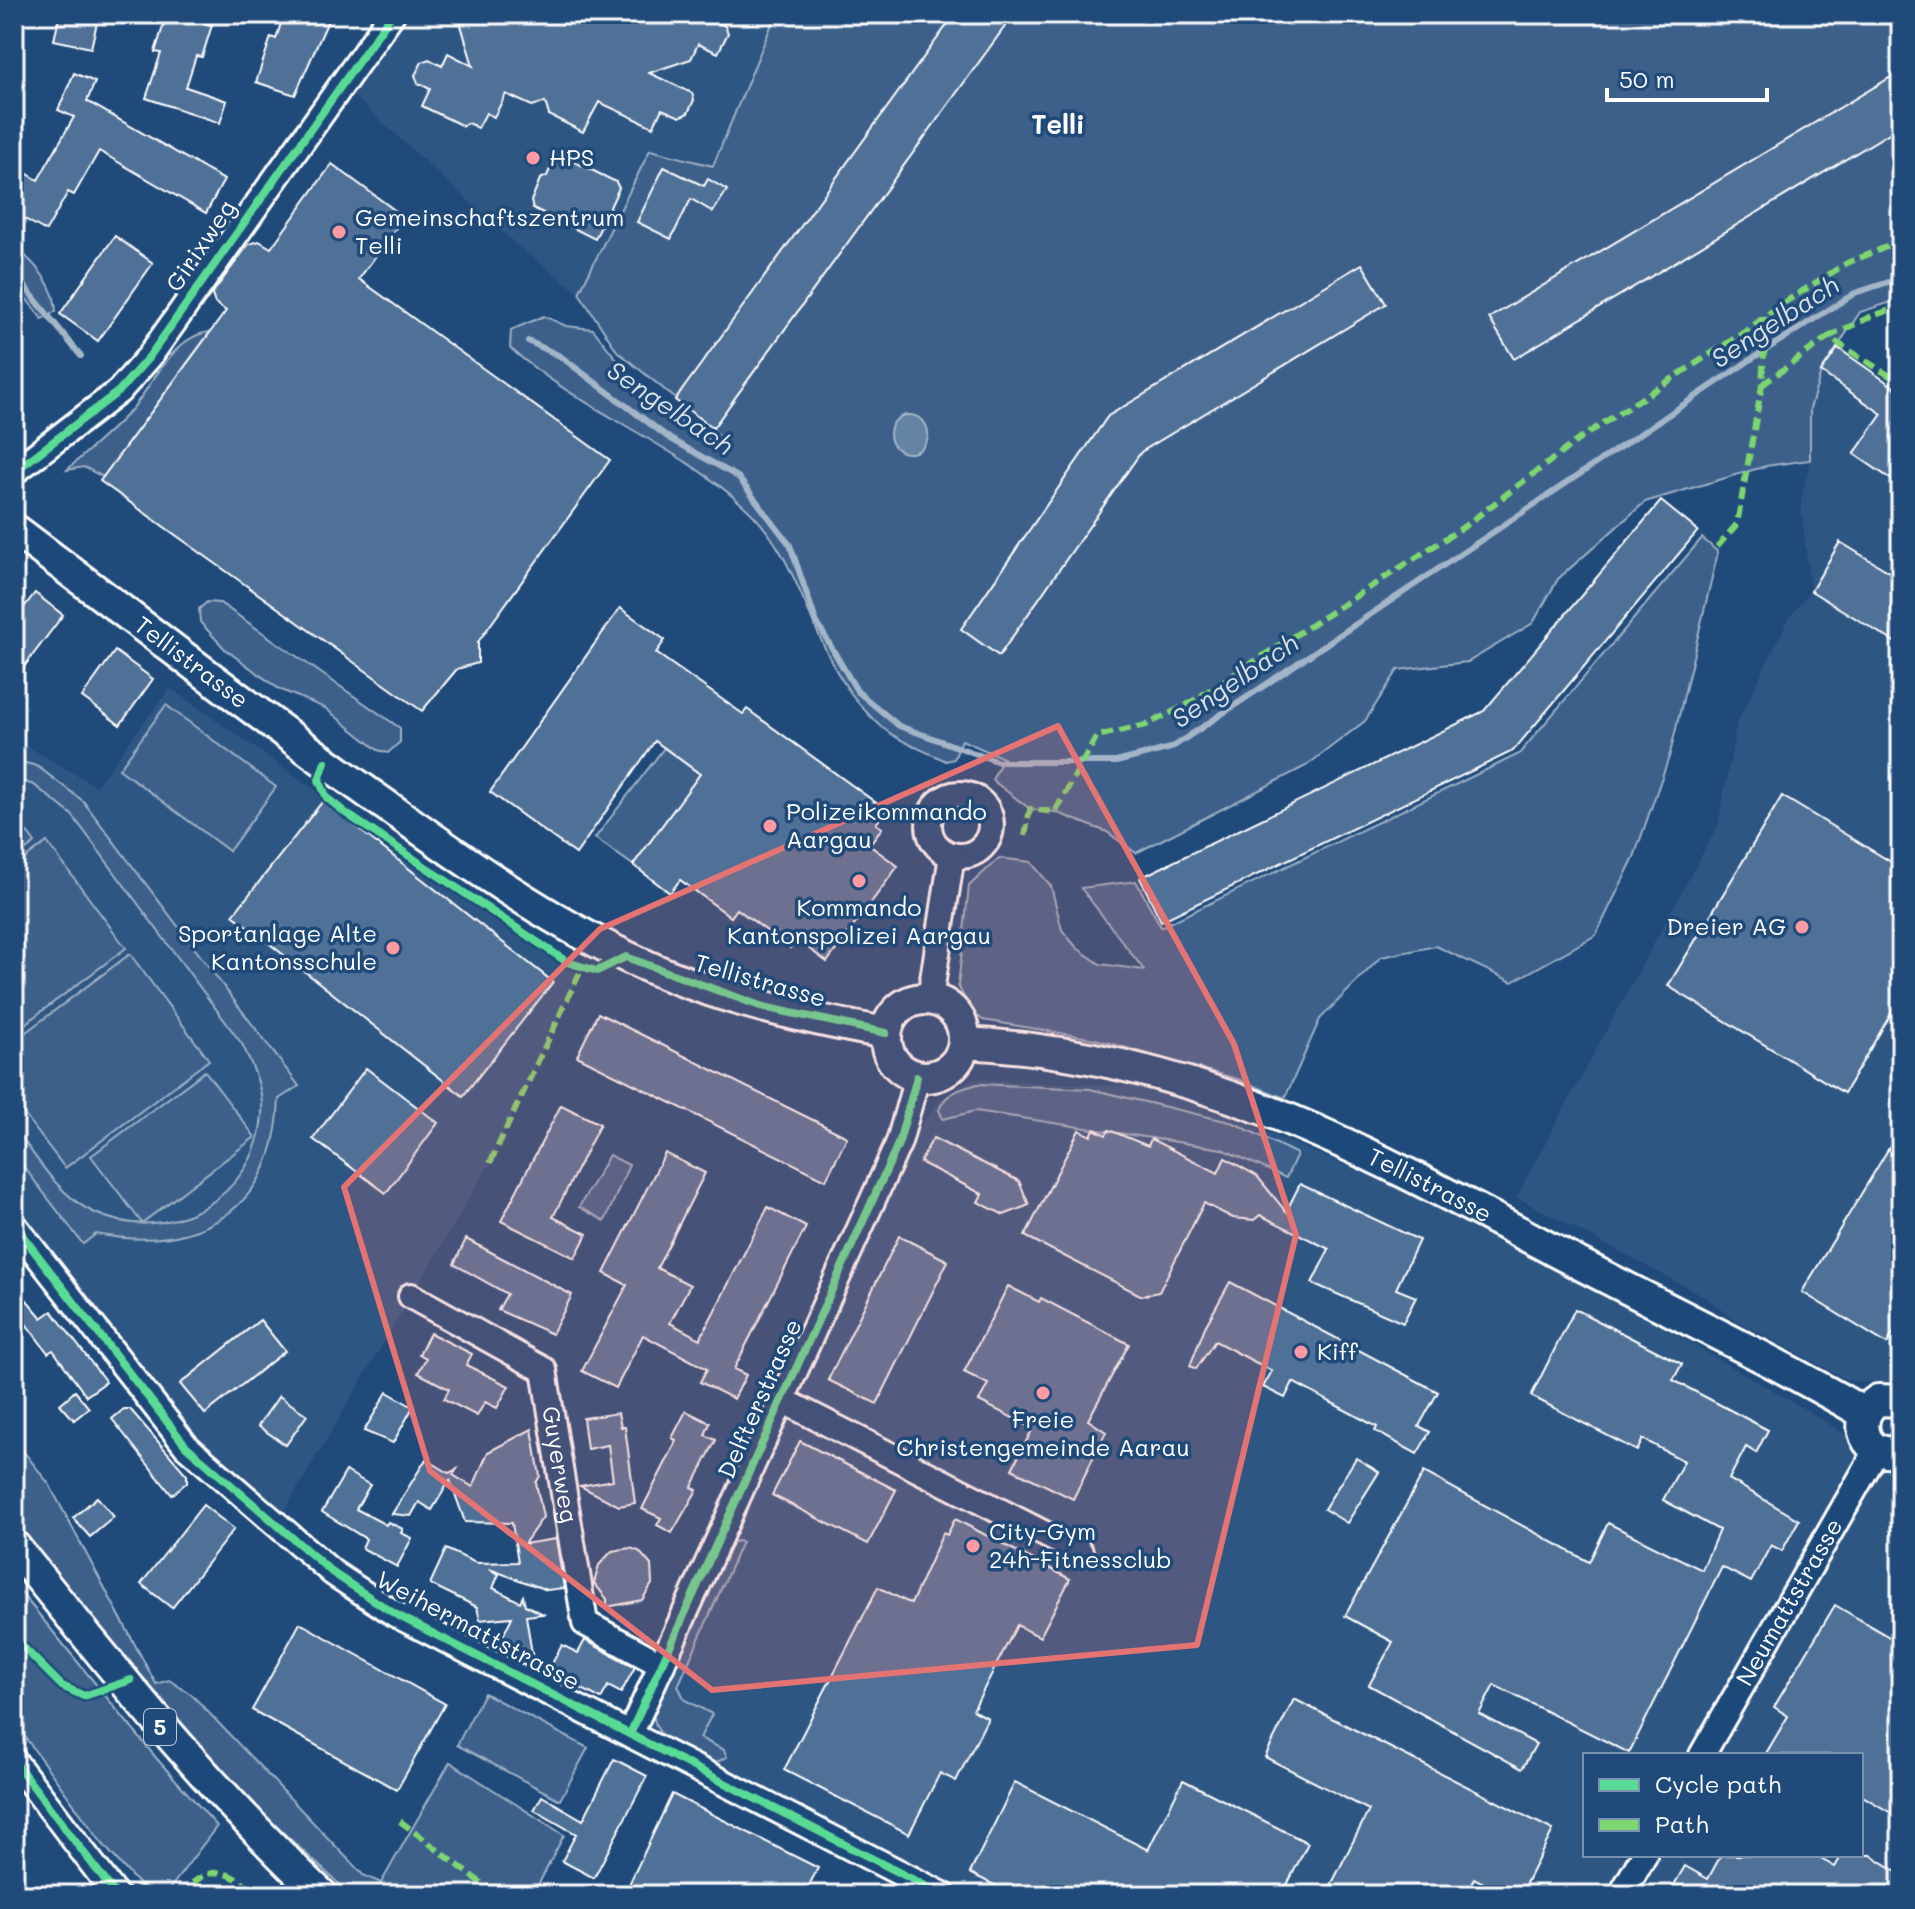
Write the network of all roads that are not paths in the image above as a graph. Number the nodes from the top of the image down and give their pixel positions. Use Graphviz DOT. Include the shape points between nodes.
graph roads {
  1 [pos="392,14"];
  2 [pos="14,472"];
  3 [pos="14,529"];
  4 [pos="952,855"];
  5 [pos="930,999"];
  6 [pos="886,1033"];
  7 [pos="965,1043"];
  8 [pos="917,1077"];
  9 [pos="14,1225"];
  10 [pos="411,1296"];
  11 [pos="782,1400"];
  12 [pos="1901,1401"];
  13 [pos="1864,1413"];
  14 [pos="1889,1450"];
  15 [pos="14,1546"];
  16 [pos="1080,1552"];
  17 [pos="14,1571"];
  18 [pos="662,1665"];
  19 [pos="630,1734"];
  20 [pos="1703,1753"];
  21 [pos="14,1761"];
  22 [pos="1643,1857"];
  23 [pos="116,1895"];
  24 [pos="300,1895"];
  25 [pos="322,1895"];
  26 [pos="943,1895"];
  27 [pos="1621,1895"];
  1 -- 2 [label="street, Girixweg" via="149,357 119,391"];
  3 -- 6 [label="main road, Tellistrasse" via="325,762 522,901 626,957 714,992"];
  4 -- 5 [label="street"];
  5 -- 6 [label="main road" via="901,1007"];
  5 -- 7 [label="main road" via="956,1014"];
  6 -- 8 [label="main road" via="896,1064"];
  7 -- 8 [label="main road" via="952,1067 936,1076"];
  7 -- 13 [label="main road, Tellistrasse" via="1123,1064 1274,1111 1712,1330"];
  8 -- 11 [label="street, Delfterstrasse" via="899,1142"];
  9 -- 19 [label="street, Weihermattstrasse" via="186,1446 333,1573 395,1614"];
  10 -- 18 [label="street, Guyerweg" via="544,1370 585,1623"];
  11 -- 16 [label="street, Delfterstrasse"];
  11 -- 18 [label="street, Delfterstrasse"];
  12 -- 13 [label="main road" via="1878,1400"];
  13 -- 14 [label="main road" via="1863,1434"];
  14 -- 20 [label="street, Neumattstrasse"];
  15 -- 25 [label="main road, 5" via="164,1732"];
  17 -- 24 [label="main road, 5" via="157,1747"];
  18 -- 19 [label="street, Delfterstrasse"];
  19 -- 26 [label="street, Weihermattstrasse"];
  21 -- 23 [label="street"];
  22 -- 27 [label="street"];
}
